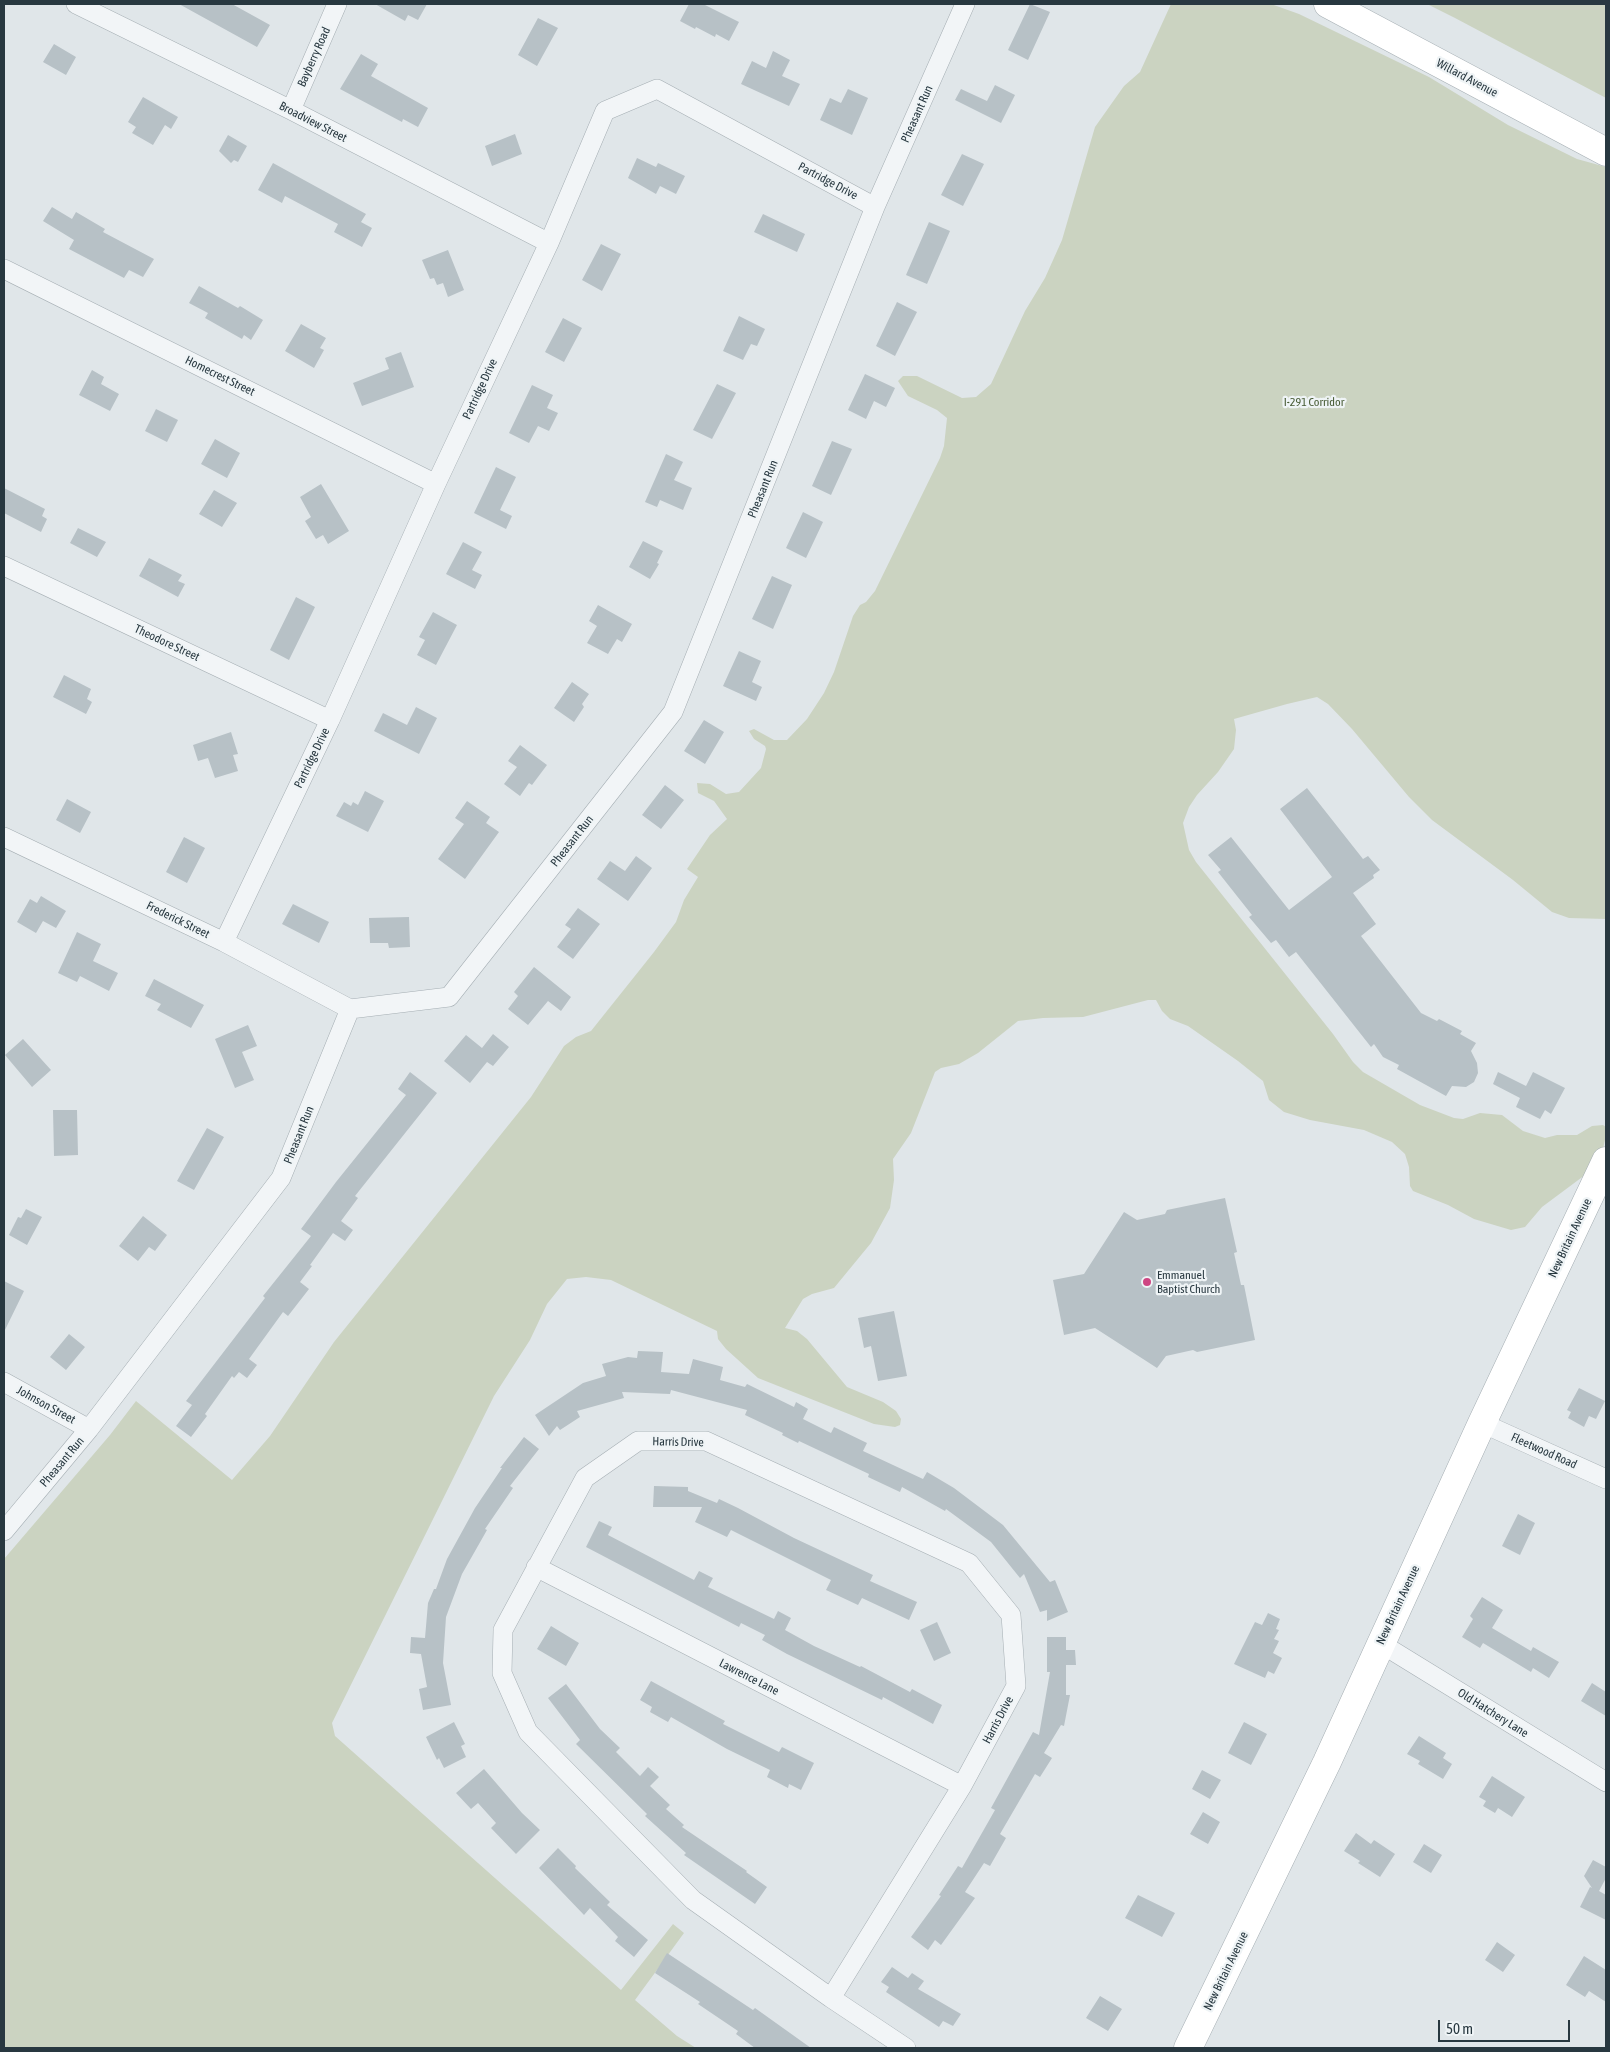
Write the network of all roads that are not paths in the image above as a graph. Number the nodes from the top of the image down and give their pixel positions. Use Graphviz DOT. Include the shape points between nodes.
graph roads {
  1 [pos="76,4"];
  2 [pos="337,4"];
  3 [pos="966,4"];
  4 [pos="1328,4"];
  5 [pos="290,110"];
  6 [pos="1606,152"];
  7 [pos="875,207"];
  8 [pos="549,243"];
  9 [pos="4,269"];
  10 [pos="436,484"];
  11 [pos="4,566"];
  12 [pos="330,720"];
  13 [pos="4,836"];
  14 [pos="224,942"];
  15 [pos="350,1008"];
  16 [pos="1606,1160"];
  17 [pos="4,1382"];
  18 [pos="1482,1423"];
  19 [pos="89,1429"];
  20 [pos="1606,1479"];
  21 [pos="4,1532"];
  22 [pos="536,1567"];
  23 [pos="1380,1643"];
  24 [pos="1606,1782"];
  25 [pos="962,1786"];
  26 [pos="831,1998"];
  27 [pos="906,2048"];
  28 [pos="1188,2048"];
  1 -- 5 [label="street, Broadview Street"];
  2 -- 5 [label="street, Bayberry Road"];
  3 -- 7 [label="street, Pheasant Run"];
  4 -- 6 [label="main road, Willard Avenue"];
  5 -- 8 [label="street, Broadview Street"];
  7 -- 8 [label="street, Partridge Drive" via="657,89 605,112"];
  7 -- 15 [label="street, Pheasant Run" via="673,712 449,997"];
  8 -- 10 [label="street, Partridge Drive"];
  9 -- 10 [label="street, Homecrest Street"];
  10 -- 12 [label="street, Partridge Drive"];
  11 -- 12 [label="street, Theodore Street"];
  12 -- 14 [label="street, Partridge Drive"];
  13 -- 14 [label="street, Frederick Street"];
  14 -- 15 [label="street, Frederick Street"];
  15 -- 19 [label="street, Pheasant Run" via="281,1178"];
  16 -- 18 [label="main road, New Britain Avenue"];
  17 -- 19 [label="street, Johnson Street"];
  18 -- 20 [label="street, Fleetwood Road"];
  18 -- 23 [label="main road, New Britain Avenue"];
  19 -- 21 [label="street, Pheasant Run"];
  22 -- 25 [label="street, Lawrence Lane"];
  22 -- 25 [label="street, Harris Drive" via="585,1478 638,1441 706,1441 969,1563 1012,1615 1016,1686"];
  22 -- 26 [label="street, Harris Drive" via="503,1630 502,1673 528,1732 693,1900"];
  23 -- 24 [label="street, Old Hatchery Lane"];
  23 -- 28 [label="main road, New Britain Avenue" via="1291,1838"];
  25 -- 26 [label="street, Harris Drive"];
  26 -- 27 [label="street, Harris Drive"];
}
